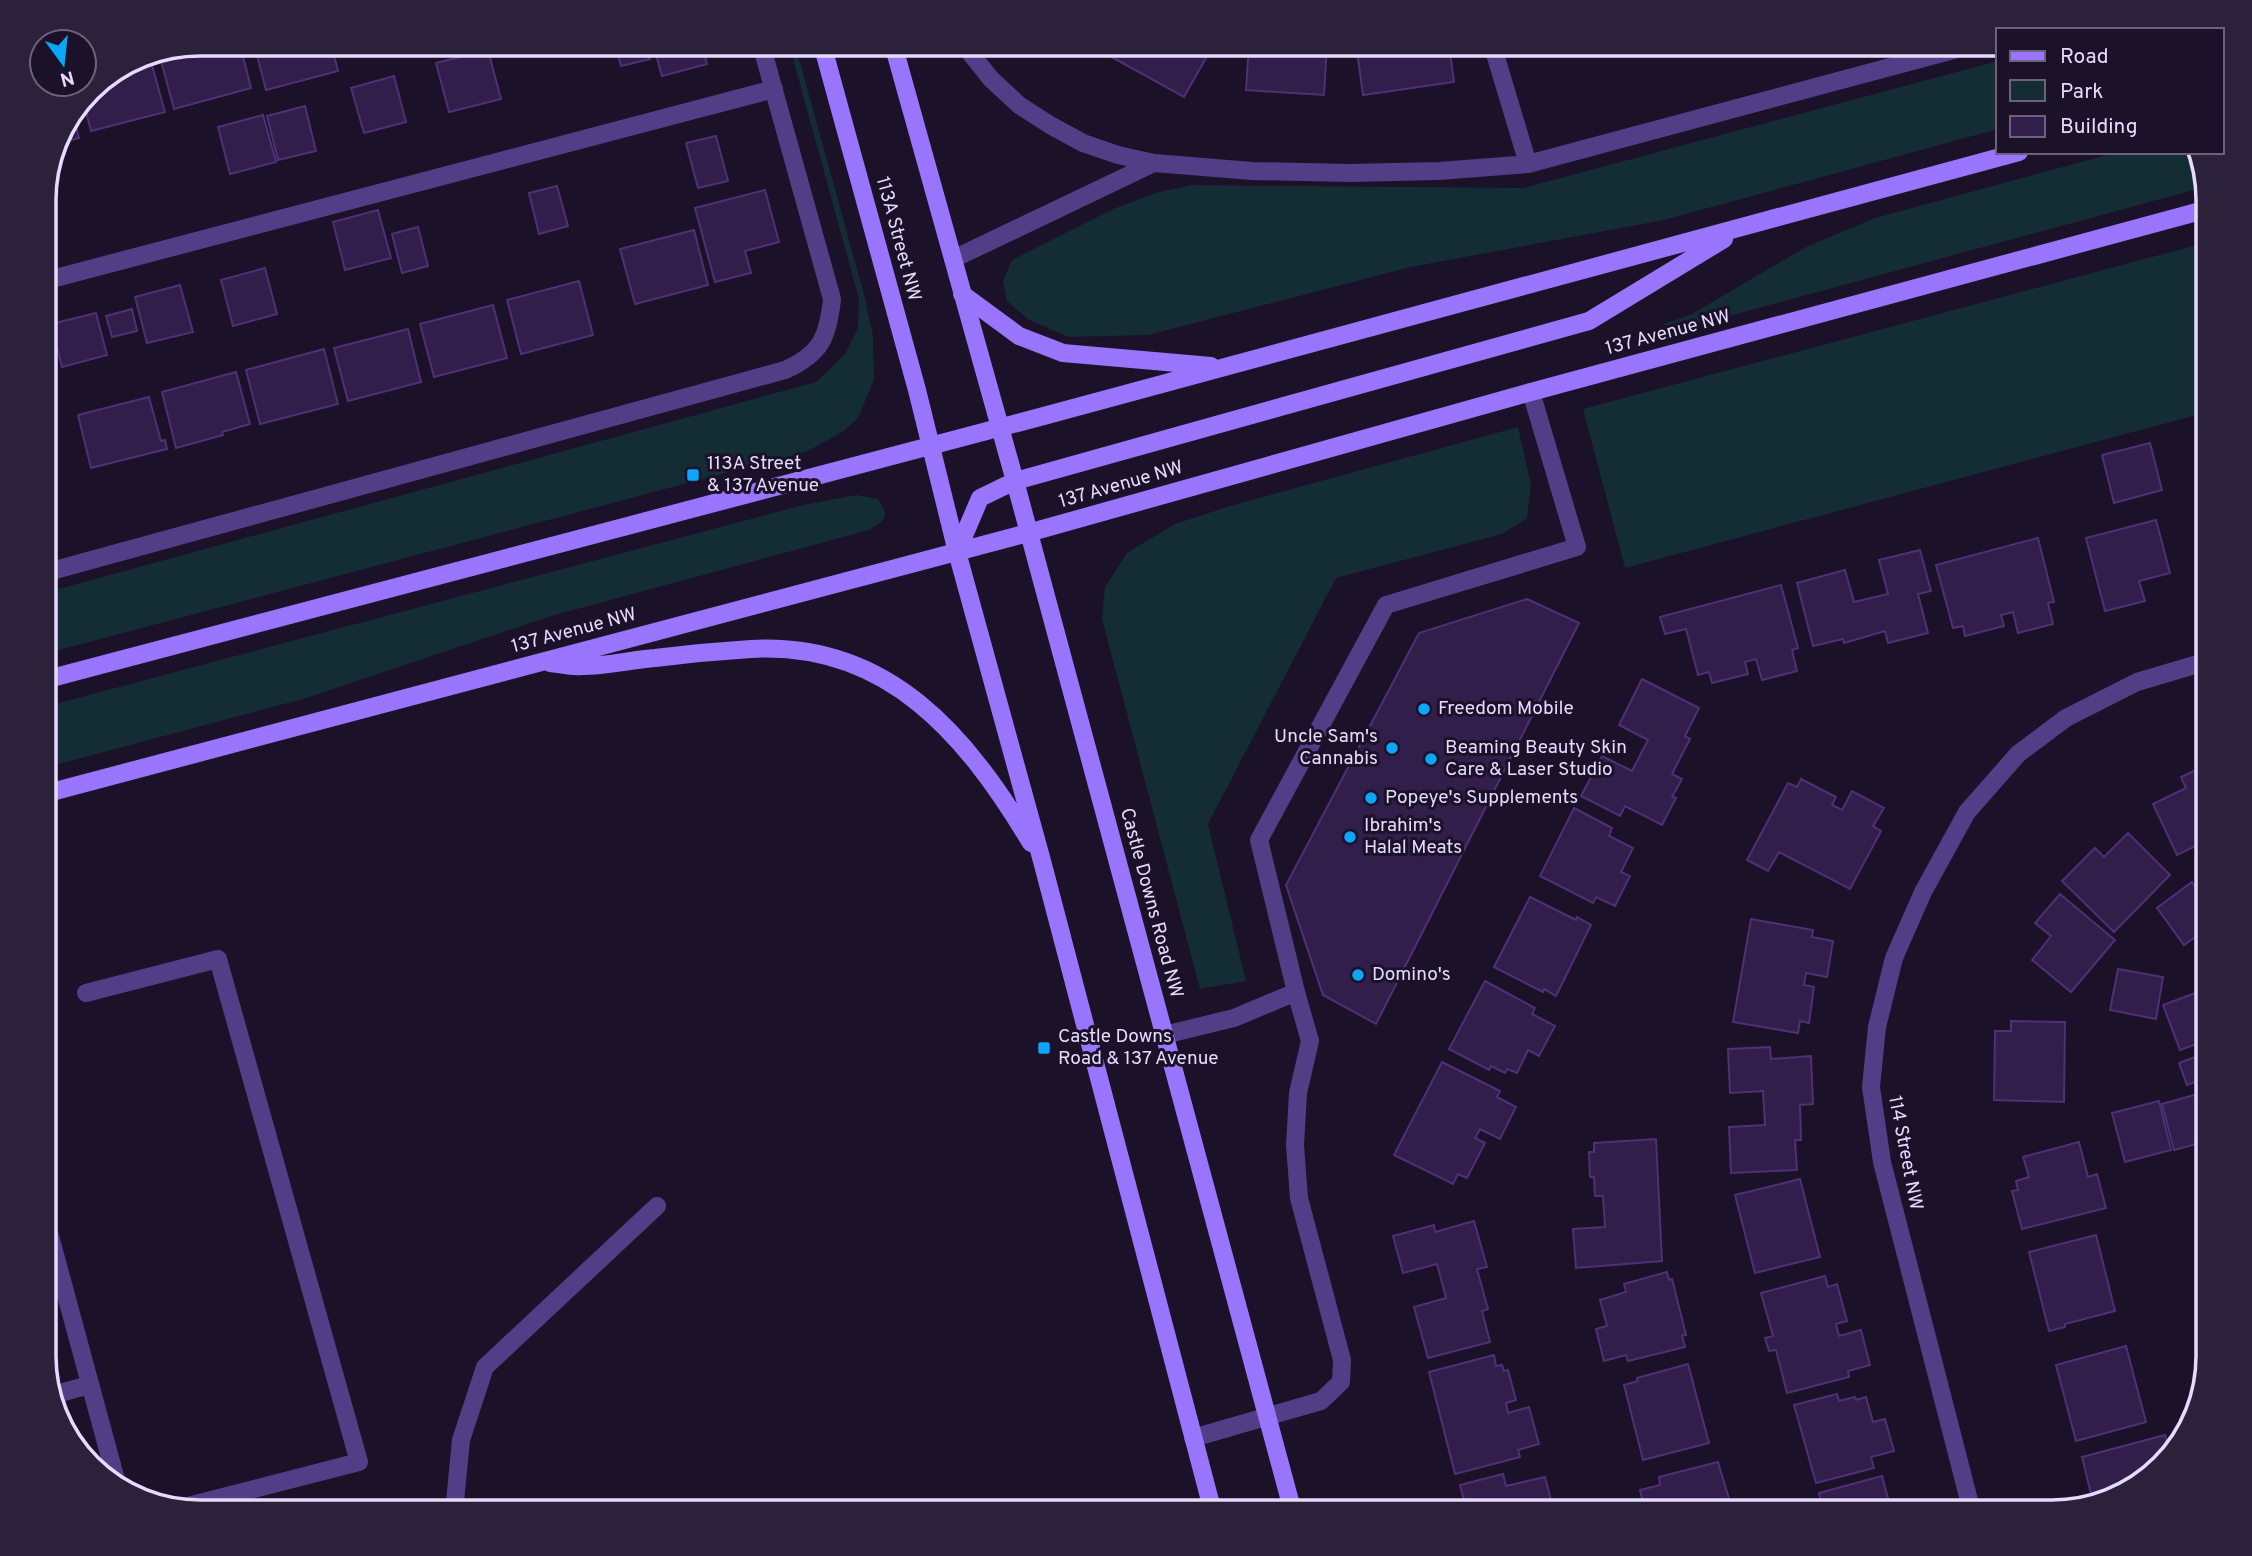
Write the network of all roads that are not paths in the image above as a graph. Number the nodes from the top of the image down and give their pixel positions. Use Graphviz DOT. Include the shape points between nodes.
graph roads {
  1 [pos="764,56"];
  2 [pos="825,56"];
  3 [pos="896,56"];
  4 [pos="973,56"];
  5 [pos="1496,56"];
  6 [pos="1931,56"];
  7 [pos="774,89"];
  8 [pos="2012,154"];
  9 [pos="1154,163"];
  10 [pos="1528,164"];
  11 [pos="2196,212"];
  12 [pos="1742,228"];
  13 [pos="953,259"];
  14 [pos="56,278"];
  15 [pos="962,294"];
  16 [pos="1225,367"];
  17 [pos="1531,392"];
  18 [pos="1000,427"];
  19 [pos="931,446"];
  20 [pos="1015,481"];
  21 [pos="1028,533"];
  22 [pos="957,552"];
  23 [pos="56,570"];
  24 [pos="539,662"];
  25 [pos="2196,665"];
  26 [pos="56,677"];
  27 [pos="56,791"];
  28 [pos="1042,861"];
  29 [pos="1296,992"];
  30 [pos="86,993"];
  31 [pos="1164,1035"];
  32 [pos="657,1206"];
  33 [pos="56,1260"];
  34 [pos="89,1385"];
  35 [pos="61,1393"];
  36 [pos="1267,1418"];
  37 [pos="1193,1438"];
  38 [pos="113,1471"];
  39 [pos="211,1500"];
  40 [pos="455,1500"];
  41 [pos="1210,1500"];
  42 [pos="1290,1500"];
  43 [pos="1969,1500"];
  1 -- 7 [label="street"];
  2 -- 19 [label="main road, 113A Street NW"];
  3 -- 13 [label="main road"];
  4 -- 9 [label="street" via="1000,88 1050,125 1083,143"];
  5 -- 10 [label="street"];
  6 -- 10 [label="street"];
  7 -- 14 [label="street"];
  7 -- 23 [label="street" via="832,299 822,341 805,362"];
  8 -- 12 [label="main road"];
  9 -- 10 [label="street" via="1349,173"];
  9 -- 13 [label="street"];
  11 -- 17 [label="main road, 137 Avenue NW"];
  12 -- 16 [label="main road"];
  12 -- 20 [label="main road" via="1589,321"];
  13 -- 15 [label="main road"];
  15 -- 16 [label="main road" via="1019,335 1063,353"];
  15 -- 18 [label="main road"];
  16 -- 18 [label="main road"];
  17 -- 21 [label="main road, 137 Avenue NW"];
  17 -- 29 [label="street" via="1577,547 1386,605 1259,840"];
  18 -- 19 [label="main road"];
  18 -- 20 [label="main road, Castle Downs Road NW"];
  19 -- 22 [label="main road"];
  19 -- 26 [label="main road"];
  20 -- 21 [label="main road, Castle Downs Road NW"];
  20 -- 22 [label="main road" via="980,498"];
  21 -- 22 [label="main road, 137 Avenue NW"];
  21 -- 31 [label="main road, Castle Downs Road NW"];
  22 -- 24 [label="main road, 137 Avenue NW"];
  22 -- 28 [label="main road"];
  24 -- 27 [label="main road, 137 Avenue NW"];
  24 -- 28 [label="main road" via="580,666 754,649 809,652 881,676 914,697 967,750 1008,804"];
  25 -- 43 [label="street, 114 Street NW" via="2137,682 2066,718 2018,754 1967,812 1923,892 1894,958 1877,1027 1871,1087 1882,1162"];
  28 -- 37 [label="main road"];
  29 -- 31 [label="street" via="1234,1018"];
  29 -- 36 [label="street" via="1310,1041 1298,1093 1299,1198 1342,1360 1341,1382 1321,1401"];
  30 -- 39 [label="street" via="218,959 359,1462"];
  31 -- 36 [label="main road, Castle Downs Road NW"];
  32 -- 40 [label="street" via="485,1367 461,1440"];
  33 -- 34 [label="street"];
  34 -- 35 [label="street"];
  34 -- 38 [label="street"];
  36 -- 37 [label="street"];
  36 -- 42 [label="main road, Castle Downs Road NW"];
  37 -- 41 [label="main road"];
}
